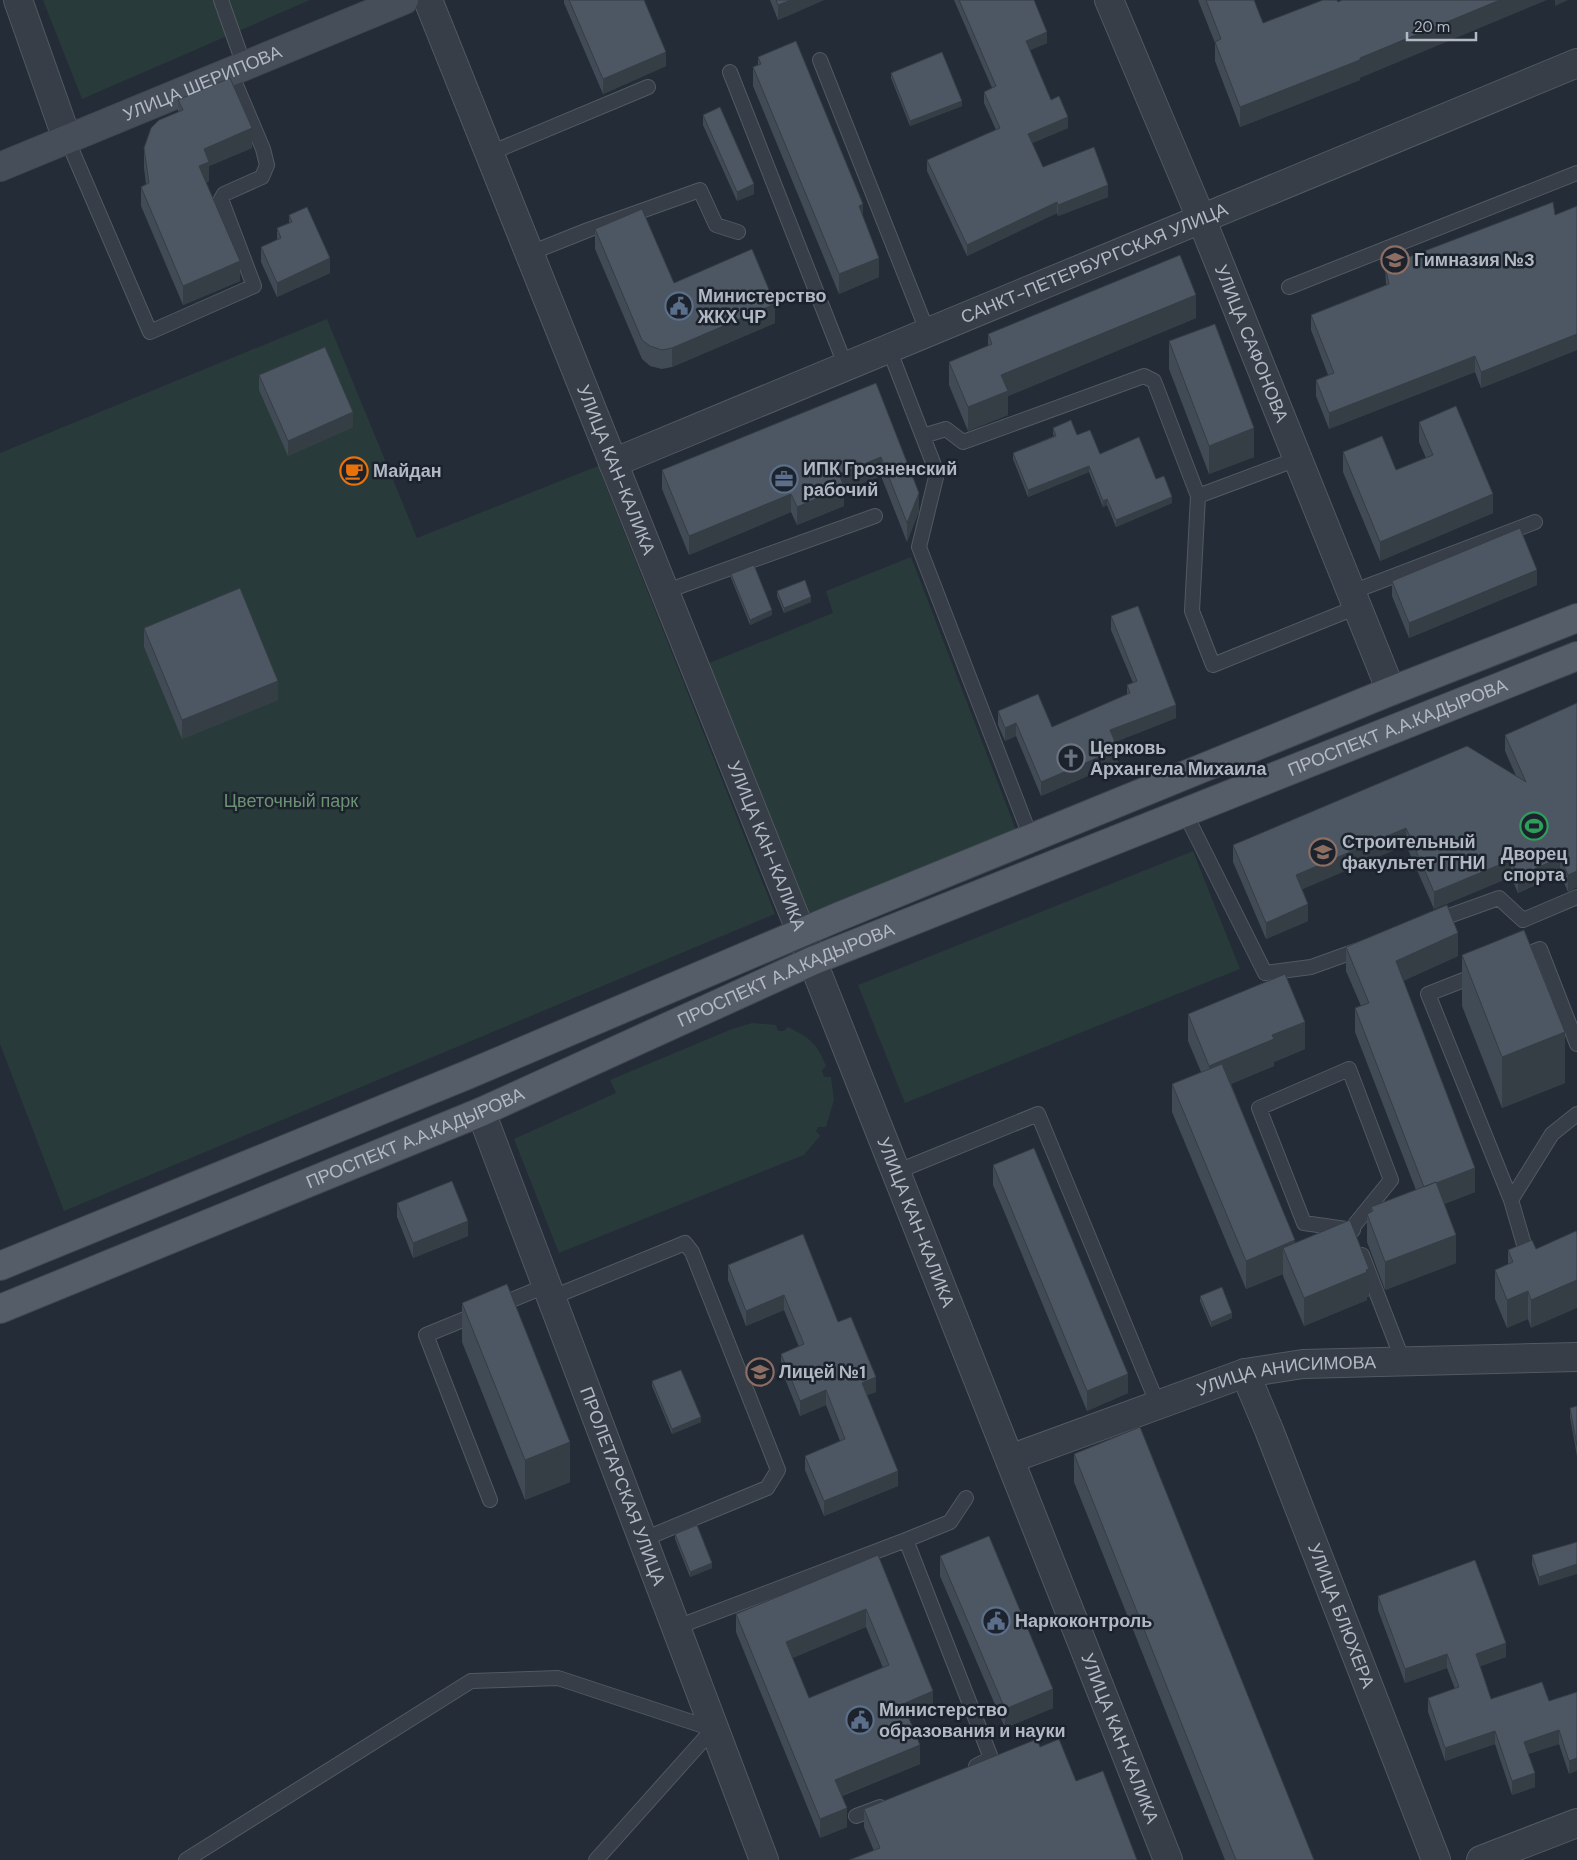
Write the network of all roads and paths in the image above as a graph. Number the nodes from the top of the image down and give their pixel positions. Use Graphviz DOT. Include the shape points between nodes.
graph roads {
  1 [pos="18,0"];
  2 [pos="221,0"];
  3 [pos="404,0"];
  4 [pos="428,0"];
  5 [pos="1109,0"];
  6 [pos="820,60"];
  7 [pos="1577,63"];
  8 [pos="237,68"];
  9 [pos="730,72"];
  10 [pos="648,86"];
  11 [pos="67,139"];
  12 [pos="488,154"];
  13 [pos="0,168"];
  14 [pos="1577,173"];
  15 [pos="1201,218"];
  16 [pos="738,232"];
  17 [pos="528,254"];
  18 [pos="1289,287"];
  19 [pos="928,333"];
  20 [pos="889,349"];
  21 [pos="846,367"];
  22 [pos="923,436"];
  23 [pos="1297,459"];
  24 [pos="613,463"];
  25 [pos="1198,496"];
  26 [pos="875,516"];
  27 [pos="1535,522"];
  28 [pos="664,592"];
  29 [pos="1354,600"];
  30 [pos="1577,618"];
  31 [pos="1577,656"];
  32 [pos="1391,691"];
  33 [pos="1185,813"];
  34 [pos="1031,838"];
  35 [pos="1577,897"];
  36 [pos="1424,926"];
  37 [pos="801,932"];
  38 [pos="1377,943"];
  39 [pos="812,961"];
  40 [pos="1506,963"];
  41 [pos="1488,970"];
  42 [pos="1577,1044"];
  43 [pos="481,1112"];
  44 [pos="1577,1114"];
  45 [pos="896,1172"];
  46 [pos="1511,1200"];
  47 [pos="1352,1228"];
  48 [pos="1525,1248"];
  49 [pos="0,1266"];
  50 [pos="551,1291"];
  51 [pos="0,1309"];
  52 [pos="1577,1357"];
  53 [pos="1403,1361"];
  54 [pos="1245,1373"];
  55 [pos="1158,1405"];
  56 [pos="1010,1459"];
  57 [pos="966,1498"];
  58 [pos="490,1500"];
  59 [pos="644,1539"];
  60 [pos="906,1540"];
  61 [pos="677,1628"];
  62 [pos="713,1729"];
  63 [pos="966,1771"];
  64 [pos="890,1803"];
  65 [pos="856,1816"];
  66 [pos="1577,1822"];
  67 [pos="186,1860"];
  68 [pos="596,1860"];
  69 [pos="764,1860"];
  70 [pos="1168,1860"];
  71 [pos="1436,1860"];
  72 [pos="1480,1860"];
  1 -- 11 [label="street"];
  2 -- 8 [label="lane"];
  3 -- 8 [label="main road, УЛИЦА ШЕРИПОВА"];
  4 -- 12 [label="street, УЛИЦА КАН-КАЛИКА"];
  5 -- 15 [label="street, УЛИЦА САФОНОВА"];
  6 -- 19 [label="lane"];
  7 -- 15 [label="street, САНКТ-ПЕТЕРБУРГСКАЯ УЛИЦА"];
  8 -- 11 [label="main road, УЛИЦА ШЕРИПОВА"];
  8 -- 11 [label="lane" via="267,165 262,177 224,194 222,199 254,286 150,332"];
  9 -- 21 [label="lane"];
  10 -- 12 [label="lane"];
  11 -- 13 [label="main road, УЛИЦА ШЕРИПОВА"];
  12 -- 17 [label="street, УЛИЦА КАН-КАЛИКА"];
  14 -- 18 [label="lane"];
  15 -- 19 [label="street, САНКТ-ПЕТЕРБУРГСКАЯ УЛИЦА"];
  15 -- 23 [label="street, УЛИЦА САФОНОВА"];
  16 -- 17 [label="lane" via="716,225 700,190"];
  17 -- 24 [label="street, УЛИЦА КАН-КАЛИКА"];
  19 -- 20 [label="street, САНКТ-ПЕТЕРБУРГСКАЯ УЛИЦА"];
  20 -- 21 [label="street, САНКТ-ПЕТЕРБУРГСКАЯ УЛИЦА"];
  20 -- 22 [label="lane"];
  21 -- 24 [label="street, САНКТ-ПЕТЕРБУРГСКАЯ УЛИЦА"];
  22 -- 25 [label="lane" via="946,429 963,442 1144,376 1154,381"];
  22 -- 34 [label="lane" via="937,473 919,547"];
  23 -- 25 [label="lane"];
  23 -- 29 [label="street, УЛИЦА САФОНОВА"];
  24 -- 28 [label="street, УЛИЦА КАН-КАЛИКА"];
  25 -- 29 [label="lane" via="1192,611 1213,665"];
  26 -- 28 [label="lane"];
  27 -- 29 [label="lane"];
  28 -- 37 [label="street, УЛИЦА КАН-КАЛИКА"];
  29 -- 32 [label="street, УЛИЦА САФОНОВА"];
  30 -- 32 [label="main road, ПРОСПЕКТ А.А.КАДЫРОВА"];
  31 -- 33 [label="main road, ПРОСПЕКТ А.А.КАДЫРОВА"];
  32 -- 34 [label="main road, ПРОСПЕКТ А.А.КАДЫРОВА"];
  33 -- 38 [label="lane" via="1265,973 1311,967"];
  33 -- 39 [label="main road, ПРОСПЕКТ А.А.КАДЫРОВА"];
  34 -- 37 [label="main road, ПРОСПЕКТ А.А.КАДЫРОВА"];
  35 -- 36 [label="lane" via="1523,920 1499,898"];
  37 -- 39 [label="street, УЛИЦА КАН-КАЛИКА"];
  37 -- 49 [label="main road, ПРОСПЕКТ А.А.КАДЫРОВА" via="467,1075"];
  39 -- 43 [label="main road, ПРОСПЕКТ А.А.КАДЫРОВА"];
  39 -- 45 [label="street, УЛИЦА КАН-КАЛИКА"];
  40 -- 42 [label="lane" via="1540,949"];
  41 -- 46 [label="lane" via="1428,994"];
  43 -- 50 [label="street, ПРОЛЕТАРСКАЯ УЛИЦА"];
  43 -- 51 [label="main road, ПРОСПЕКТ А.А.КАДЫРОВА"];
  44 -- 46 [label="lane" via="1552,1134"];
  45 -- 55 [label="lane" via="1038,1114"];
  45 -- 56 [label="street, УЛИЦА КАН-КАЛИКА"];
  46 -- 48 [label="lane"];
  47 -- 47 [label="lane" via="1304,1223 1259,1108 1349,1069 1392,1180"];
  47 -- 53 [label="lane"];
  50 -- 58 [label="lane" via="426,1335"];
  50 -- 59 [label="street, ПРОЛЕТАРСКАЯ УЛИЦА"];
  50 -- 59 [label="lane" via="685,1243 692,1252 778,1470 767,1488"];
  52 -- 53 [label="street, УЛИЦА АНИСИМОВА"];
  53 -- 54 [label="street, УЛИЦА АНИСИМОВА" via="1303,1364"];
  54 -- 55 [label="street, УЛИЦА АНИСИМОВА"];
  54 -- 71 [label="street, УЛИЦА БЛЮХЕРА"];
  55 -- 56 [label="street, УЛИЦА АНИСИМОВА"];
  56 -- 70 [label="street, УЛИЦА КАН-КАЛИКА"];
  57 -- 60 [label="lane" via="950,1522"];
  59 -- 61 [label="street, ПРОЛЕТАРСКАЯ УЛИЦА"];
  60 -- 61 [label="lane"];
  60 -- 63 [label="lane" via="991,1758"];
  61 -- 62 [label="street, ПРОЛЕТАРСКАЯ УЛИЦА"];
  62 -- 67 [label="lane" via="558,1678 471,1681"];
  62 -- 68 [label="lane"];
  62 -- 69 [label="street, ПРОЛЕТАРСКАЯ УЛИЦА"];
  64 -- 65 [label="lane"];
  66 -- 72 [label="street"];
}
